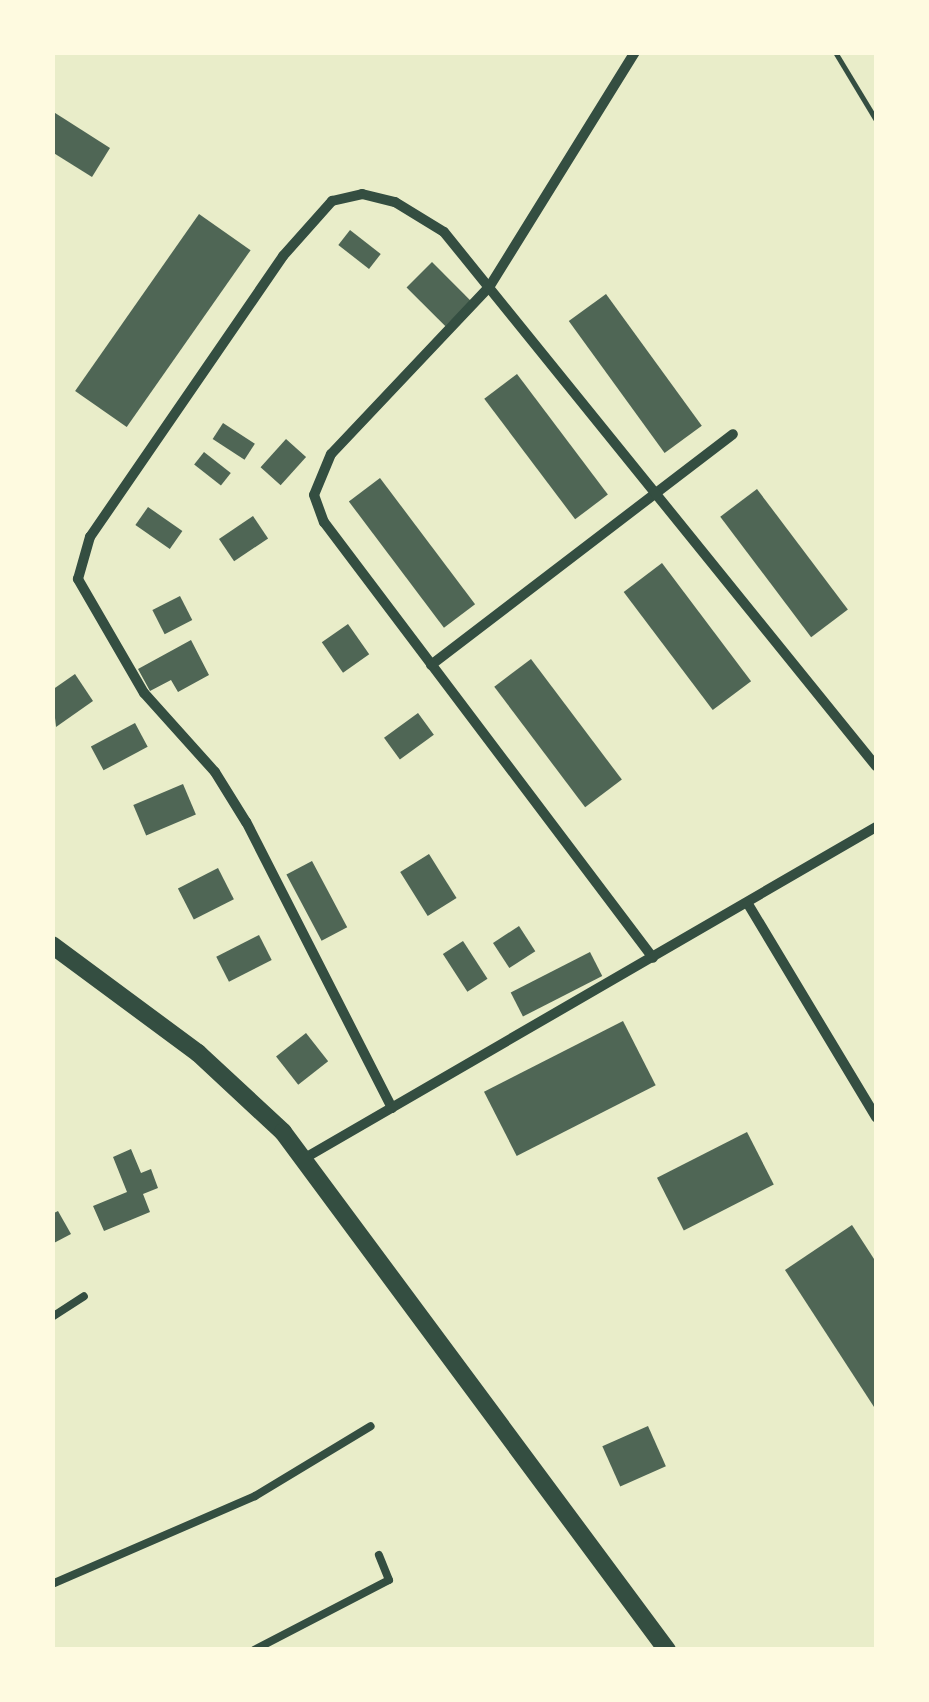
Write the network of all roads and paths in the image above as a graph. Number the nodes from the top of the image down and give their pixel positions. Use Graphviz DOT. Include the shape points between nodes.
graph roads {
  1 [pos="634,52"];
  2 [pos="835,52"];
  3 [pos="876,120"];
  4 [pos="490,286"];
  5 [pos="733,434"];
  6 [pos="655,492"];
  7 [pos="431,664"];
  8 [pos="876,766"];
  9 [pos="876,827"];
  10 [pos="748,904"];
  11 [pos="52,946"];
  12 [pos="652,958"];
  13 [pos="392,1108"];
  14 [pos="876,1117"];
  15 [pos="304,1158"];
  16 [pos="84,1296"];
  17 [pos="52,1317"];
  18 [pos="372,1426"];
  19 [pos="379,1555"];
  20 [pos="52,1584"];
  21 [pos="254,1650"];
  22 [pos="667,1650"];
  1 -- 4 [label="street"];
  2 -- 3 [label="path"];
  4 -- 6 [label="street"];
  4 -- 7 [label="street" via="344,439 314,489 324,522"];
  4 -- 13 [label="street" via="444,232 410,208 362,194 322,208 101,522 78,568 88,604 144,694 214,772 246,822"];
  5 -- 6 [label="street"];
  6 -- 7 [label="street"];
  6 -- 8 [label="street"];
  7 -- 12 [label="street"];
  9 -- 10 [label="street"];
  10 -- 12 [label="street"];
  10 -- 14 [label="street"];
  11 -- 15 [label="street" via="198,1054"];
  12 -- 13 [label="street"];
  13 -- 15 [label="street"];
  15 -- 22 [label="street"];
  16 -- 17 [label="lane"];
  18 -- 20 [label="lane" via="254,1496"];
  19 -- 21 [label="lane" via="389,1580"];
}
